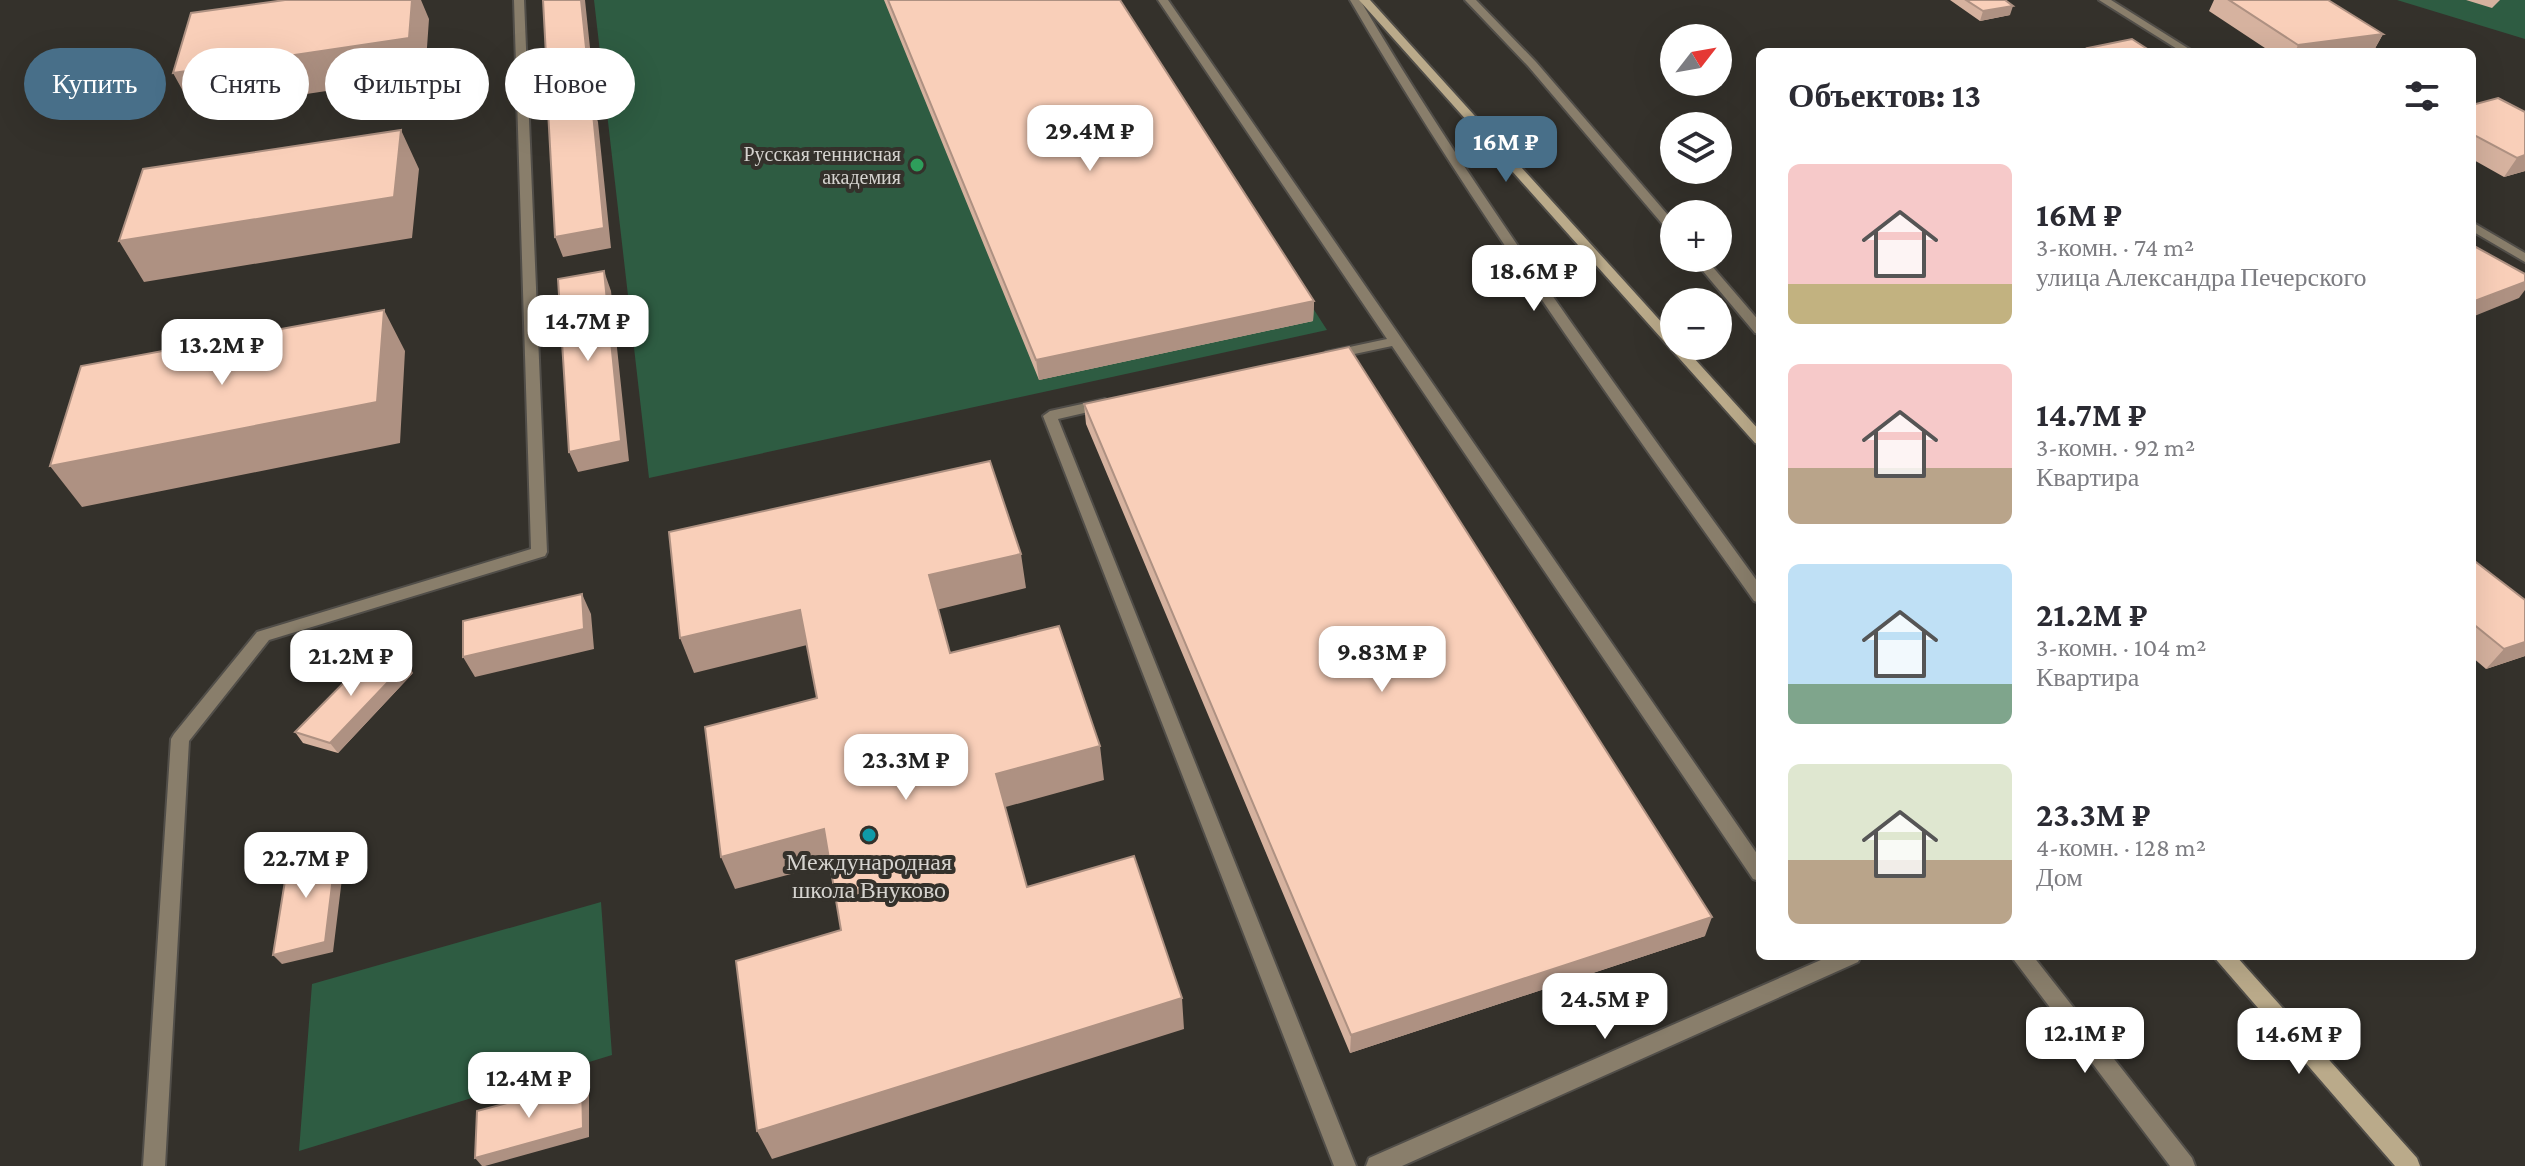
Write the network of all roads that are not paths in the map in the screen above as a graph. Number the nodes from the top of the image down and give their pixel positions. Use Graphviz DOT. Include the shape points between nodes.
graph roads {
  1 [pos="519,0"];
  2 [pos="1163,0"];
  3 [pos="1355,0"];
  4 [pos="1364,0"];
  5 [pos="1470,0"];
  6 [pos="2104,0"];
  7 [pos="2182,48"];
  8 [pos="1660,214"];
  9 [pos="2476,228"];
  10 [pos="2525,258"];
  11 [pos="1710,272"];
  12 [pos="1756,325"];
  13 [pos="1660,328"];
  14 [pos="1396,341"];
  15 [pos="1320,357"];
  16 [pos="1688,360"];
  17 [pos="1125,400"];
  18 [pos="1756,436"];
  19 [pos="1756,591"];
  20 [pos="1756,867"];
  21 [pos="2024,960"];
  22 [pos="2227,960"];
  23 [pos="1820,962"];
  24 [pos="154,1166"];
  25 [pos="1345,1166"];
  26 [pos="1377,1166"];
  27 [pos="2184,1166"];
  28 [pos="2409,1166"];
  1 -- 24 [label="street" via="539,552 263,636 180,739"];
  2 -- 14 [label="street"];
  3 -- 19 [label="street" via="1496,228"];
  4 -- 13 [label="main road"];
  5 -- 8 [label="street"];
  6 -- 7 [label="street"];
  9 -- 10 [label="street"];
  11 -- 12 [label="street"];
  14 -- 15 [label="street"];
  14 -- 20 [label="street"];
  16 -- 18 [label="main road"];
  17 -- 25 [label="street" via="1050,416"];
  21 -- 27 [label="street"];
  22 -- 28 [label="main road"];
  23 -- 26 [label="street"];
}
